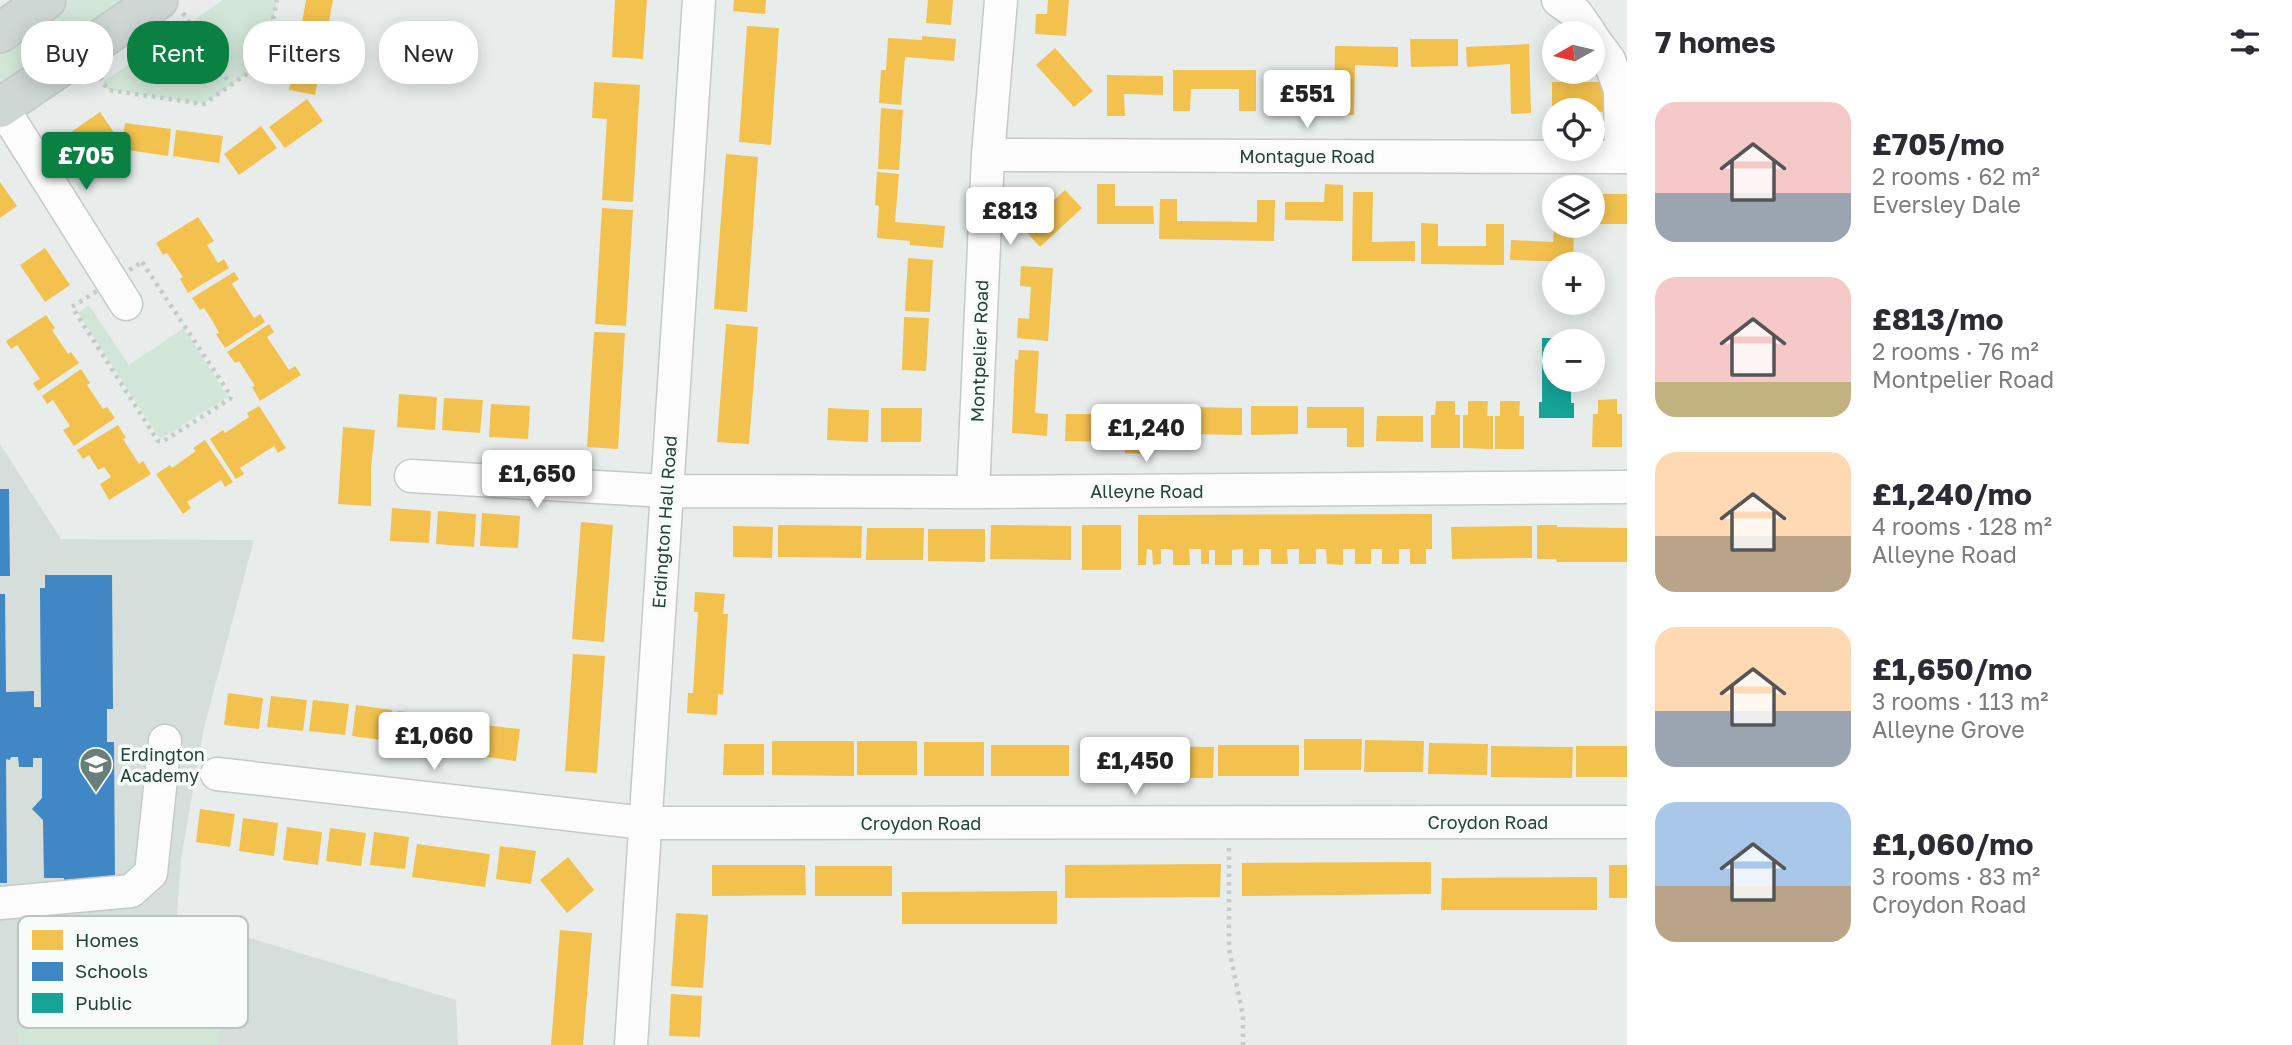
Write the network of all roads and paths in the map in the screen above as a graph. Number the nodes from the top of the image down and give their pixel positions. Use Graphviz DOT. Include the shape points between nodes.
graph roads {
  1 [pos="46,0"];
  2 [pos="277,0"];
  3 [pos="698,0"];
  4 [pos="1001,0"];
  5 [pos="1558,0"];
  6 [pos="170,6"];
  7 [pos="1581,21"];
  8 [pos="0,33"];
  9 [pos="113,36"];
  10 [pos="1605,54"];
  11 [pos="37,84"];
  12 [pos="104,84"];
  13 [pos="231,85"];
  14 [pos="1,108"];
  15 [pos="988,155"];
  16 [pos="1624,157"];
  17 [pos="119,293"];
  18 [pos="411,476"];
  19 [pos="1627,487"];
  20 [pos="666,491"];
  21 [pos="973,492"];
  22 [pos="165,741"];
  23 [pos="217,774"];
  24 [pos="1627,822"];
  25 [pos="644,823"];
  26 [pos="1229,823"];
  27 [pos="0,903"];
  28 [pos="631,1045"];
  29 [pos="1243,1045"];
  1 -- 8 [label="main road"];
  2 -- 13 [label="path" via="264,62"];
  3 -- 20 [label="street, Erdington Hall Road"];
  4 -- 15 [label="street, Montpelier Road"];
  5 -- 7 [label="street"];
  6 -- 9 [label="main road"];
  6 -- 13 [label="path"];
  10 -- 16 [label="street" via="1620,90"];
  11 -- 14 [label="main road"];
  12 -- 13 [label="path" via="108,90 204,104"];
  14 -- 17 [label="street"];
  15 -- 16 [label="street, Montague Road"];
  15 -- 21 [label="street, Montpelier Road"];
  17 -- 17 [label="path" via="72,307 162,442 231,396 142,262"];
  18 -- 20 [label="street, Alleyne Road"];
  19 -- 21 [label="street, Alleyne Road"];
  20 -- 21 [label="street, Alleyne Road"];
  20 -- 25 [label="street, Erdington Hall Road"];
  22 -- 27 [label="street" via="151,873 131,891"];
  23 -- 25 [label="street, Croydon Road"];
  24 -- 26 [label="street, Croydon Road"];
  25 -- 26 [label="street, Croydon Road"];
  25 -- 28 [label="street, Erdington Hall Road"];
  26 -- 29 [label="path" via="1229,949 1243,1016"];
}
